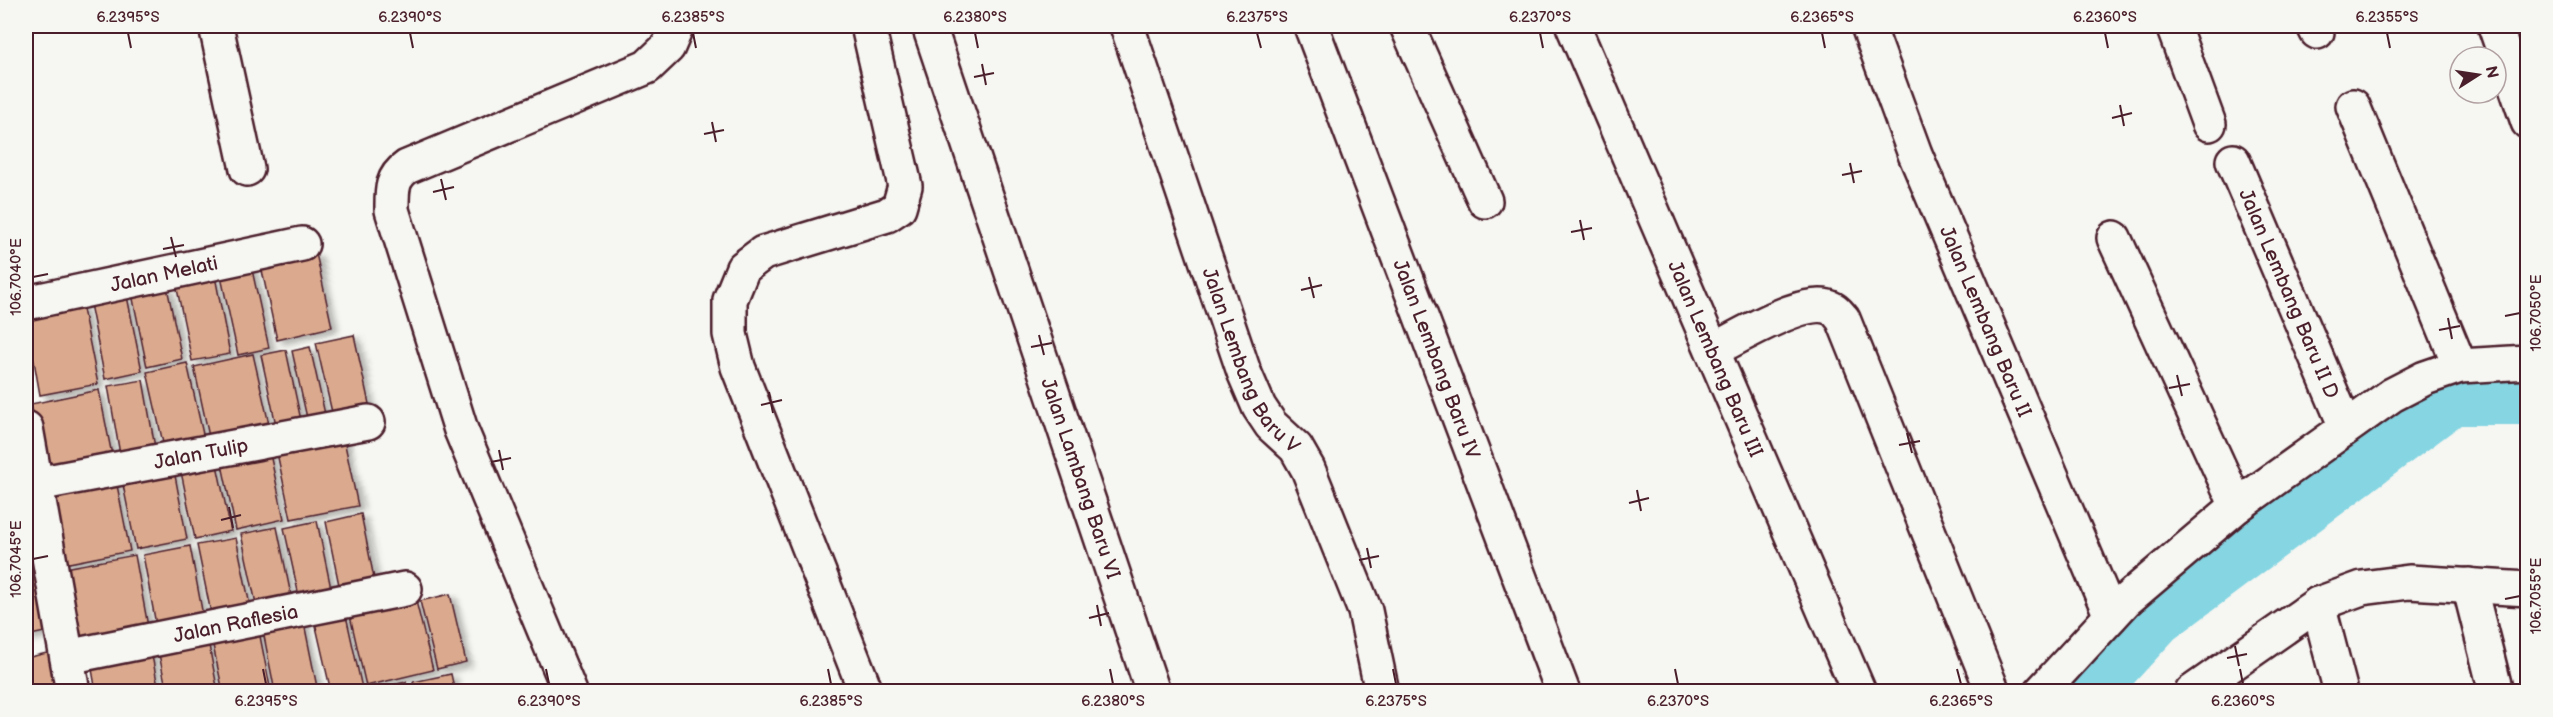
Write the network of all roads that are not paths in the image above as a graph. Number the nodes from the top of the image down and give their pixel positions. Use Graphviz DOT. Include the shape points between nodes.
graph roads {
  1 [pos="216,26"];
  2 [pos="677,26"];
  3 [pos="868,26"];
  4 [pos="929,26"];
  5 [pos="1127,26"];
  6 [pos="1311,26"];
  7 [pos="1407,26"];
  8 [pos="1573,26"];
  9 [pos="1868,26"];
  10 [pos="2173,26"];
  11 [pos="2495,26"];
  12 [pos="2353,106"];
  13 [pos="2528,122"];
  14 [pos="2208,124"];
  15 [pos="2234,161"];
  16 [pos="247,169"];
  17 [pos="1485,201"];
  18 [pos="2114,238"];
  19 [pos="302,244"];
  20 [pos="26,303"];
  21 [pos="1713,350"];
  22 [pos="2528,362"];
  23 [pos="2460,366"];
  24 [pos="368,422"];
  25 [pos="2346,427"];
  26 [pos="26,428"];
  27 [pos="31,485"];
  28 [pos="2237,506"];
  29 [pos="2469,585"];
  30 [pos="405,589"];
  31 [pos="2528,589"];
  32 [pos="2318,604"];
  33 [pos="2111,616"];
  34 [pos="67,657"];
  35 [pos="73,692"];
  36 [pos="570,692"];
  37 [pos="866,692"];
  38 [pos="1152,692"];
  39 [pos="1382,692"];
  40 [pos="1563,692"];
  41 [pos="1859,692"];
  42 [pos="1994,692"];
  43 [pos="2041,692"];
  44 [pos="2192,692"];
  45 [pos="2341,692"];
  46 [pos="2496,692"];
  1 -- 16 [label="street"];
  2 -- 36 [label="street" via="668,47 647,67 407,167 397,174 392,187 392,210 461,430"];
  3 -- 37 [label="street" via="905,186 899,207 887,215 763,253 743,268 730,300 730,334 738,367"];
  4 -- 38 [label="street, Jalan Lambang Baru VI"];
  5 -- 39 [label="street, Jalan Lembang Baru V" via="1244,372 1259,407 1271,425 1296,448 1308,469 1365,612"];
  6 -- 40 [label="street, Jalan Lembang Baru IV"];
  7 -- 17 [label="street"];
  8 -- 21 [label="street, Jalan Lembang Baru III"];
  9 -- 33 [label="street, Jalan Lembang Baru II" via="1915,154"];
  10 -- 14 [label="street"];
  11 -- 13 [label="street"];
  12 -- 23 [label="street"];
  15 -- 25 [label="street, Jalan Lembang Baru II D"];
  18 -- 28 [label="street"];
  19 -- 20 [label="street, Jalan Melati"];
  21 -- 41 [label="street, Jalan Lembang Baru III"];
  21 -- 42 [label="street" via="1799,308 1833,308 1843,319"];
  22 -- 23 [label="street"];
  23 -- 25 [label="street" via="2392,395"];
  24 -- 27 [label="street, Jalan Tulip"];
  25 -- 28 [label="street"];
  26 -- 27 [label="street"];
  27 -- 34 [label="street"];
  28 -- 33 [label="street"];
  29 -- 31 [label="street"];
  29 -- 32 [label="street" via="2409,582 2362,588"];
  29 -- 46 [label="street"];
  30 -- 34 [label="street, Jalan Raflesia"];
  32 -- 44 [label="street"];
  32 -- 45 [label="street"];
  33 -- 43 [label="street"];
  34 -- 35 [label="street"];
}
